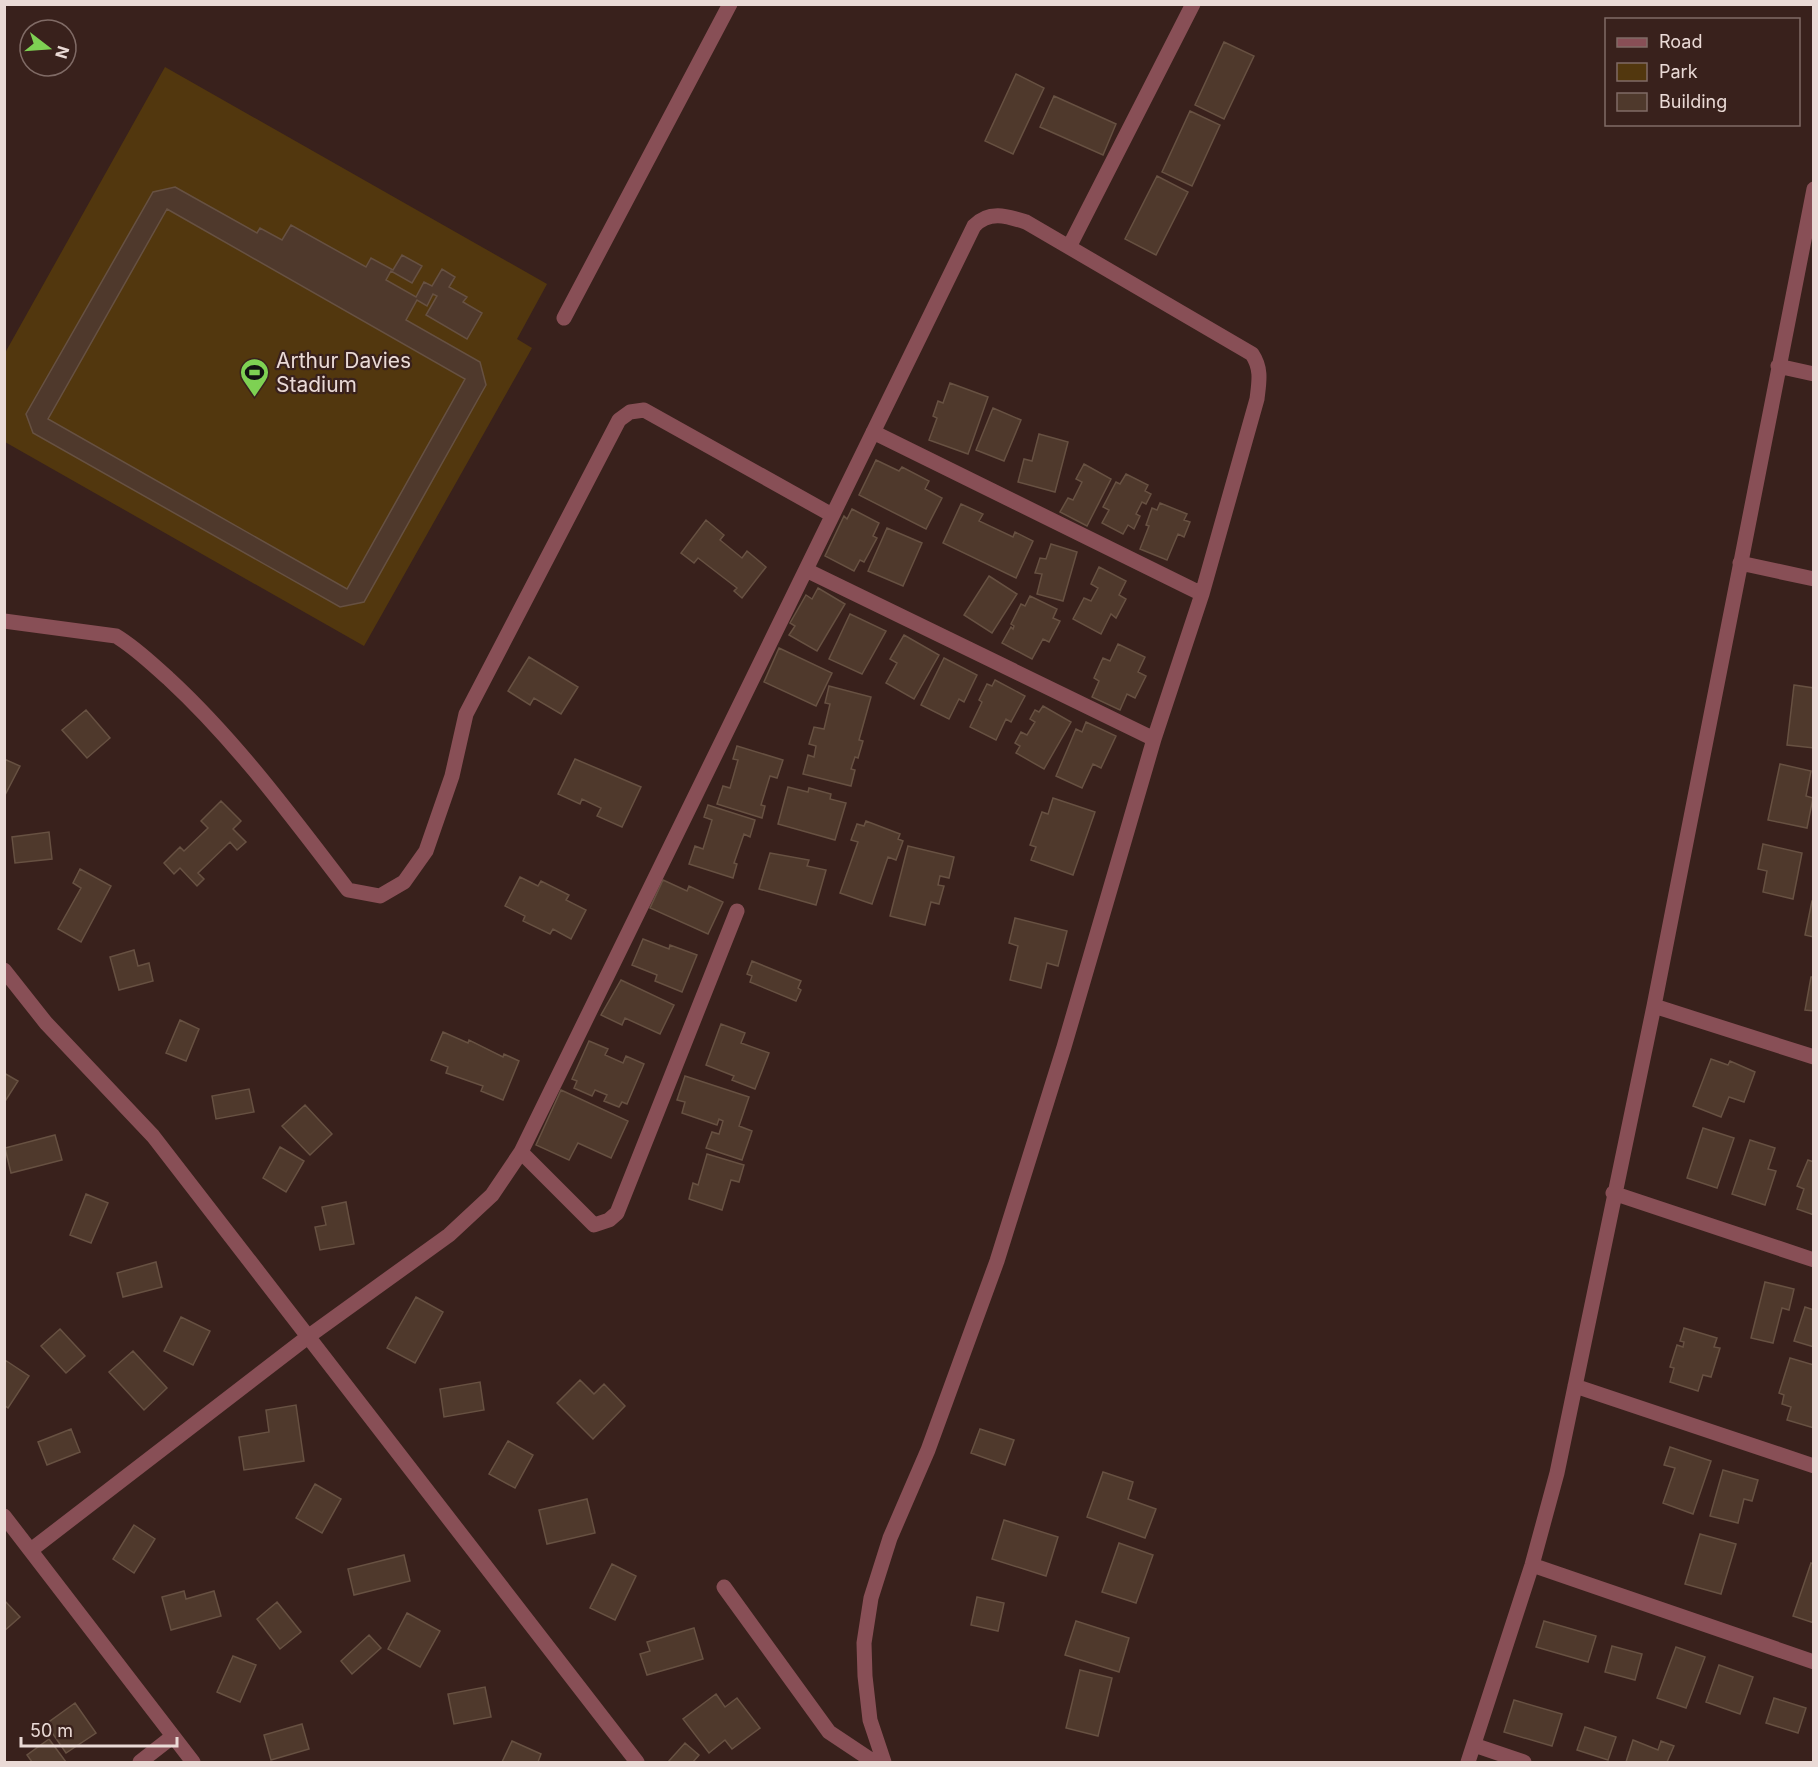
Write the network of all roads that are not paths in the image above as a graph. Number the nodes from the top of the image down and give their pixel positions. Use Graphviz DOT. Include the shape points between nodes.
graph roads {
  1 [pos="730,4"];
  2 [pos="1193,4"];
  3 [pos="1814,189"];
  4 [pos="1069,247"];
  5 [pos="564,318"];
  6 [pos="1778,366"];
  7 [pos="1814,374"];
  8 [pos="873,432"];
  9 [pos="832,515"];
  10 [pos="1740,563"];
  11 [pos="806,570"];
  12 [pos="1814,579"];
  13 [pos="1202,594"];
  14 [pos="4,621"];
  15 [pos="1154,739"];
  16 [pos="737,911"];
  17 [pos="4,970"];
  18 [pos="1654,1006"];
  19 [pos="1814,1057"];
  20 [pos="521,1152"];
  21 [pos="1613,1193"];
  22 [pos="1814,1260"];
  23 [pos="309,1336"];
  24 [pos="1575,1386"];
  25 [pos="1814,1466"];
  26 [pos="4,1516"];
  27 [pos="31,1550"];
  28 [pos="1532,1565"];
  29 [pos="724,1587"];
  30 [pos="1814,1662"];
  31 [pos="172,1737"];
  32 [pos="1474,1745"];
  33 [pos="140,1762"];
  34 [pos="193,1762"];
  35 [pos="637,1762"];
  36 [pos="874,1762"];
  37 [pos="884,1762"];
  38 [pos="1468,1762"];
  39 [pos="1524,1762"];
  1 -- 5 [label="street"];
  2 -- 4 [label="street"];
  3 -- 6 [label="street"];
  4 -- 8 [label="street" via="1006,215 981,219 974,225"];
  4 -- 13 [label="street" via="1252,354 1258,363 1257,399"];
  6 -- 7 [label="street"];
  6 -- 10 [label="street"];
  8 -- 9 [label="street"];
  8 -- 13 [label="street"];
  9 -- 11 [label="street"];
  9 -- 14 [label="street" via="644,411 630,412 619,420 466,714 452,776 426,851 404,882 380,896 348,890 271,791 194,702 131,645 116,636"];
  10 -- 12 [label="street"];
  10 -- 18 [label="street"];
  11 -- 15 [label="street"];
  11 -- 20 [label="street"];
  13 -- 15 [label="street"];
  15 -- 37 [label="street" via="1065,1047 983,1304 890,1538 871,1598 864,1643 865,1676 870,1720"];
  16 -- 20 [label="street" via="617,1213 609,1221 594,1225"];
  17 -- 23 [label="street" via="46,1023 153,1136"];
  18 -- 19 [label="street"];
  18 -- 21 [label="street"];
  20 -- 23 [label="street" via="473,1216"];
  21 -- 22 [label="street"];
  21 -- 24 [label="street"];
  23 -- 27 [label="street"];
  23 -- 35 [label="street"];
  24 -- 25 [label="street"];
  24 -- 28 [label="street"];
  26 -- 27 [label="street"];
  27 -- 31 [label="street"];
  28 -- 30 [label="street"];
  28 -- 32 [label="street"];
  29 -- 36 [label="street" via="830,1732"];
  31 -- 33 [label="street"];
  31 -- 34 [label="street"];
  32 -- 38 [label="street"];
  32 -- 39 [label="street"];
}
